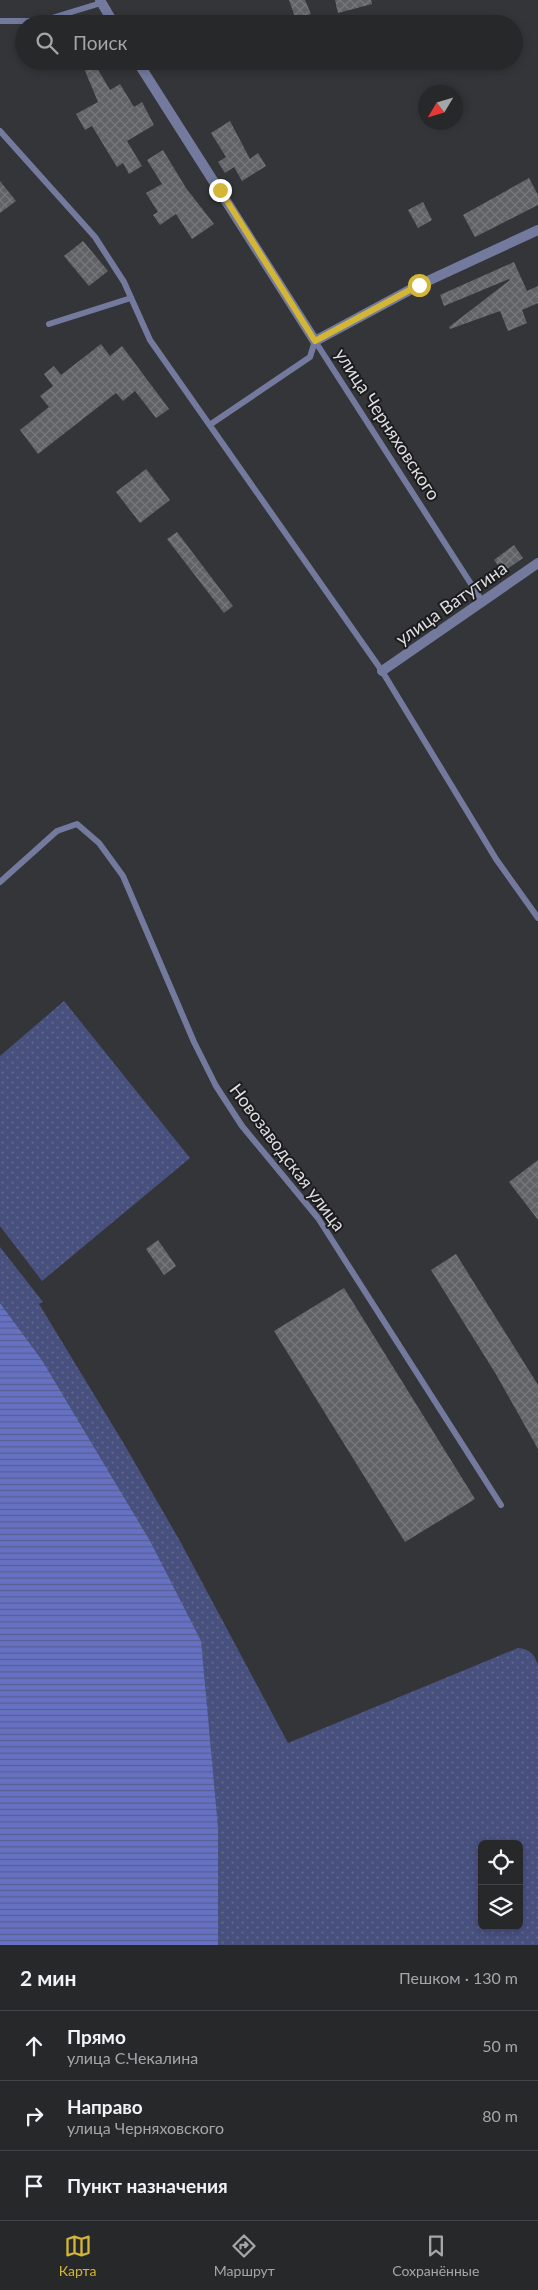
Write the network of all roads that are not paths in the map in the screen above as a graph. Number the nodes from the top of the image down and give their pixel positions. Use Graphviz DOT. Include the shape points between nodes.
graph roads {
  1 [pos="101,1"];
  2 [pos="58,15"];
  3 [pos="109,15"];
  4 [pos="0,21"];
  5 [pos="15,21"];
  6 [pos="143,70"];
  7 [pos="0,131"];
  8 [pos="538,230"];
  9 [pos="131,298"];
  10 [pos="49,324"];
  11 [pos="315,341"];
  12 [pos="211,424"];
  13 [pos="538,563"];
  14 [pos="482,601"];
  15 [pos="382,670"];
  16 [pos="0,882"];
  17 [pos="538,918"];
  18 [pos="502,1505"];
  1 -- 2 [label="lane"];
  1 -- 3 [label="street"];
  4 -- 5 [label="lane"];
  6 -- 11 [label="street, улица Черняховского"];
  7 -- 9 [label="lane" via="95,237"];
  8 -- 11 [label="street" via="419,285"];
  9 -- 10 [label="lane"];
  9 -- 12 [label="lane" via="150,340"];
  11 -- 12 [label="lane" via="310,357"];
  11 -- 14 [label="lane, улица Черняховского"];
  12 -- 15 [label="lane"];
  13 -- 14 [label="street, улица Ватутина"];
  14 -- 15 [label="street, улица Ватутина"];
  15 -- 17 [label="lane" via="496,859"];
  16 -- 18 [label="lane, Новозаводская улица" via="57,831 77,824 99,843 123,876 216,1086 242,1126 318,1218"];
}
